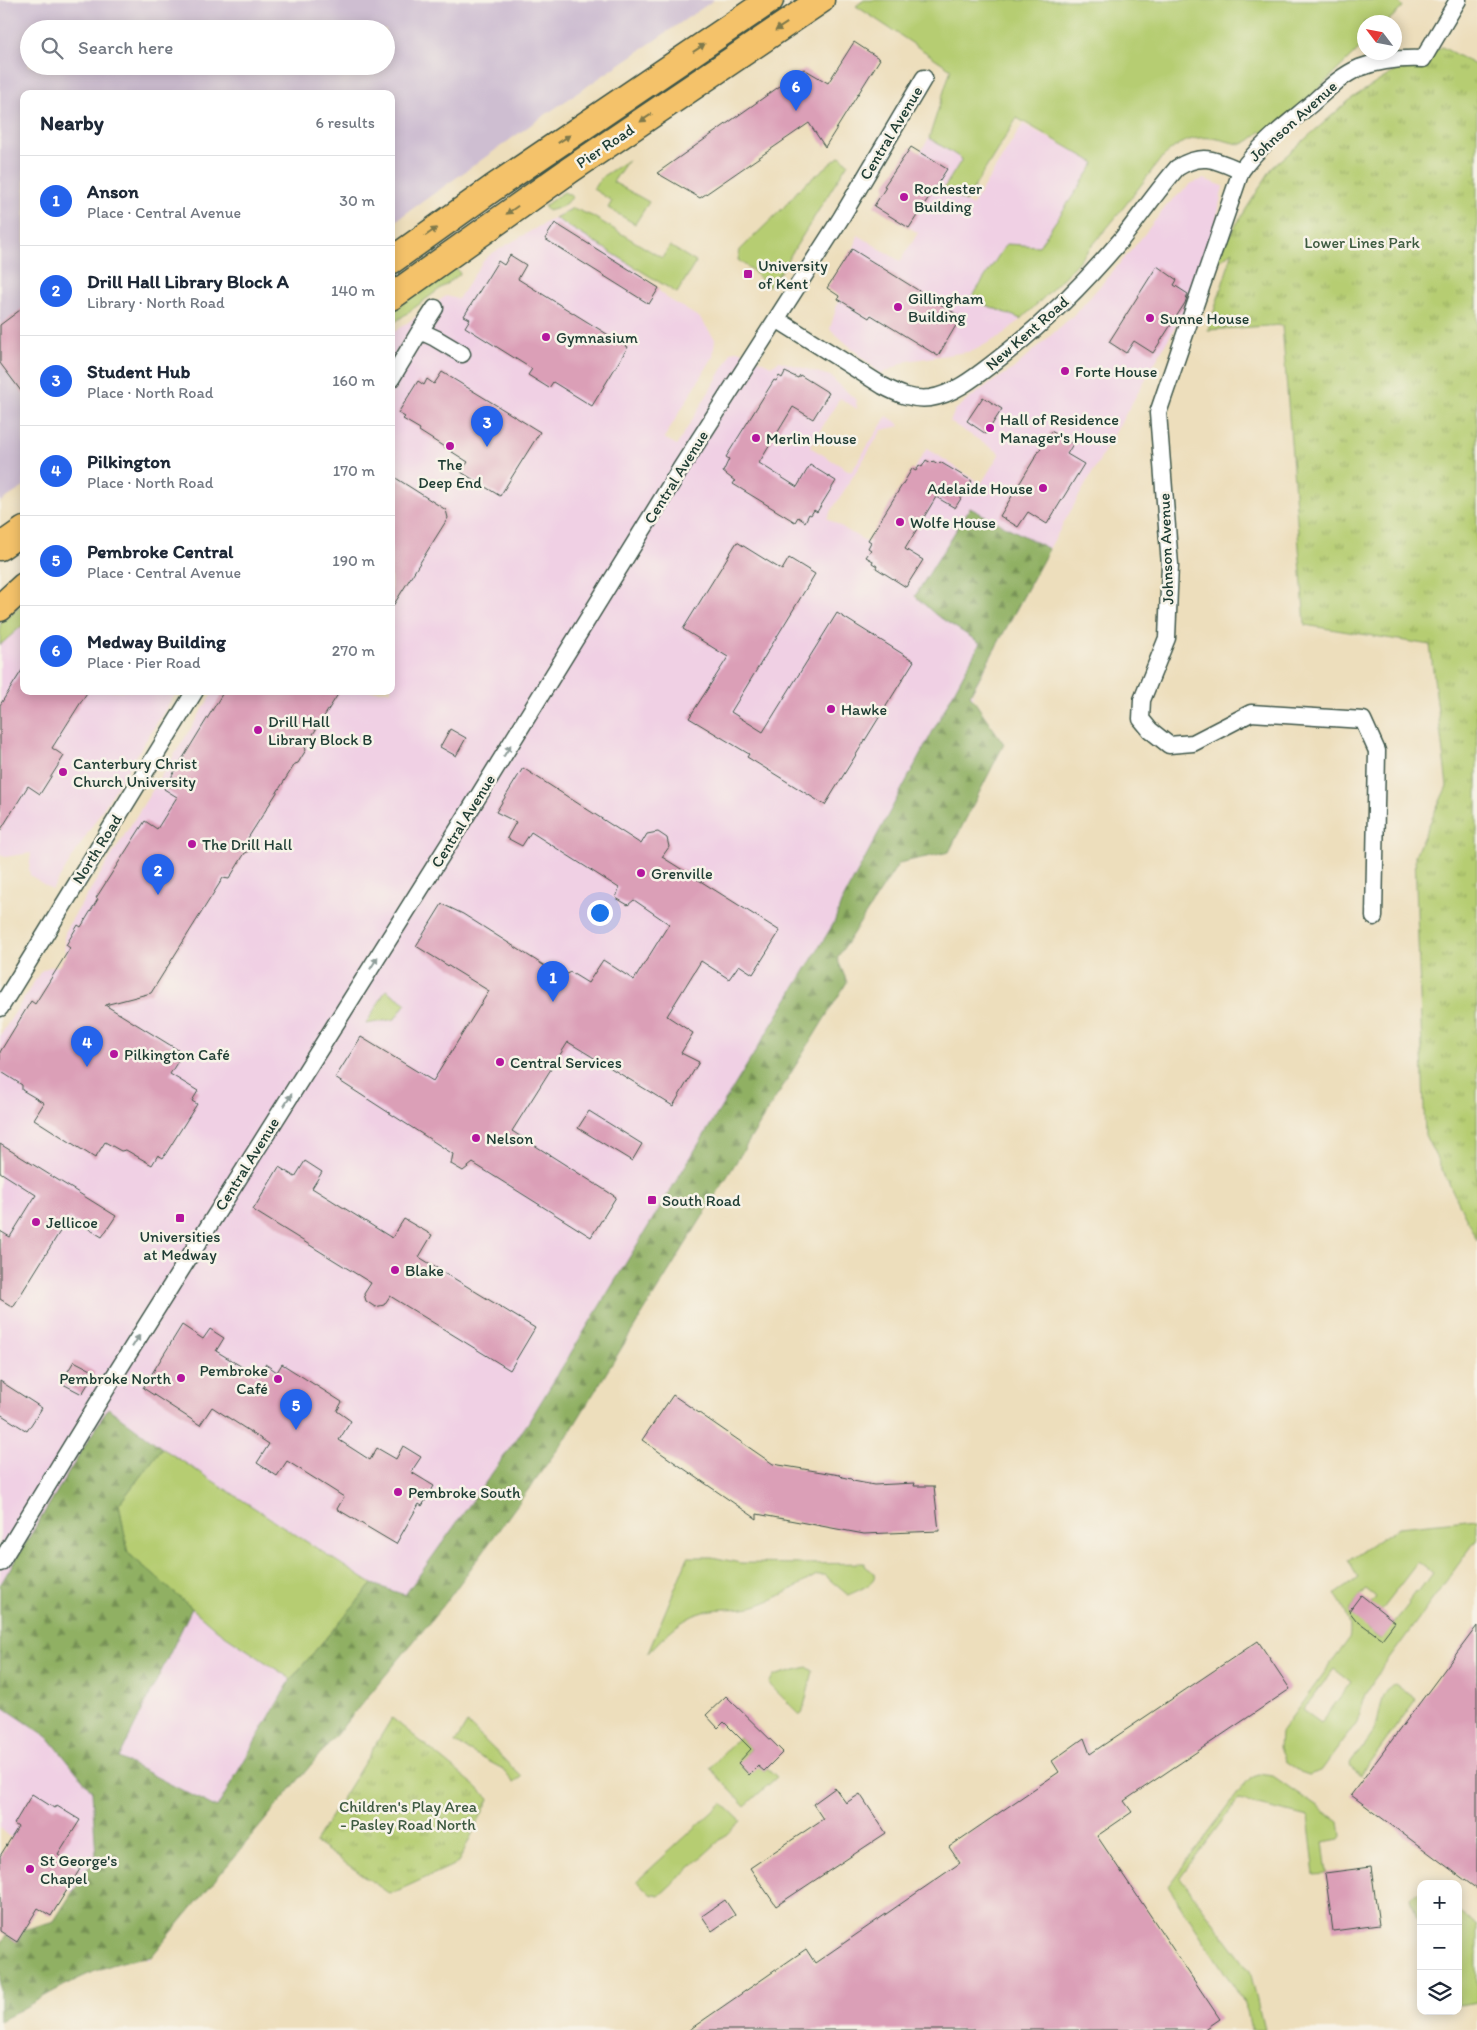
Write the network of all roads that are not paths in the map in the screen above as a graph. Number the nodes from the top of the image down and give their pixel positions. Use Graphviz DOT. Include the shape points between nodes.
graph roads {
  1 [pos="770,0"];
  2 [pos="821,0"];
  3 [pos="1458,0"];
  4 [pos="924,78"];
  5 [pos="1241,171"];
  6 [pos="395,258"];
  7 [pos="395,294"];
  8 [pos="435,308"];
  9 [pos="778,320"];
  10 [pos="420,331"];
  11 [pos="462,354"];
  12 [pos="395,372"];
  13 [pos="20,533"];
  14 [pos="1,546"];
  15 [pos="20,570"];
  16 [pos="0,584"];
  17 [pos="20,590"];
  18 [pos="0,608"];
  19 [pos="193,695"];
  20 [pos="1374,917"];
  21 [pos="0,1008"];
  22 [pos="0,1562"];
  6 -- 1 [label="main road, Pier Road, one-way"];
  2 -- 7 [label="main road, Pier Road, one-way" via="562,175"];
  3 -- 5 [label="street, Johnson Avenue" via="1423,59 1378,61 1356,69 1262,145"];
  4 -- 9 [label="street, Central Avenue"];
  5 -- 9 [label="street, New Kent Road" via="1204,158 1189,160 1177,168 1088,278 1047,318 984,370 947,394 916,398 900,395"];
  5 -- 20 [label="street, Johnson Avenue" via="1158,413 1170,565 1168,638 1142,700 1141,719 1169,745 1194,743 1251,713 1363,720 1377,751"];
  8 -- 10 [label="street"];
  22 -- 9 [label="street, Central Avenue, one-way" via="682,468"];
  10 -- 11 [label="street"];
  10 -- 12 [label="street"];
  13 -- 14 [label="main road"];
  15 -- 16 [label="main road"];
  17 -- 18 [label="main road"];
  19 -- 21 [label="street, North Road"];
}
